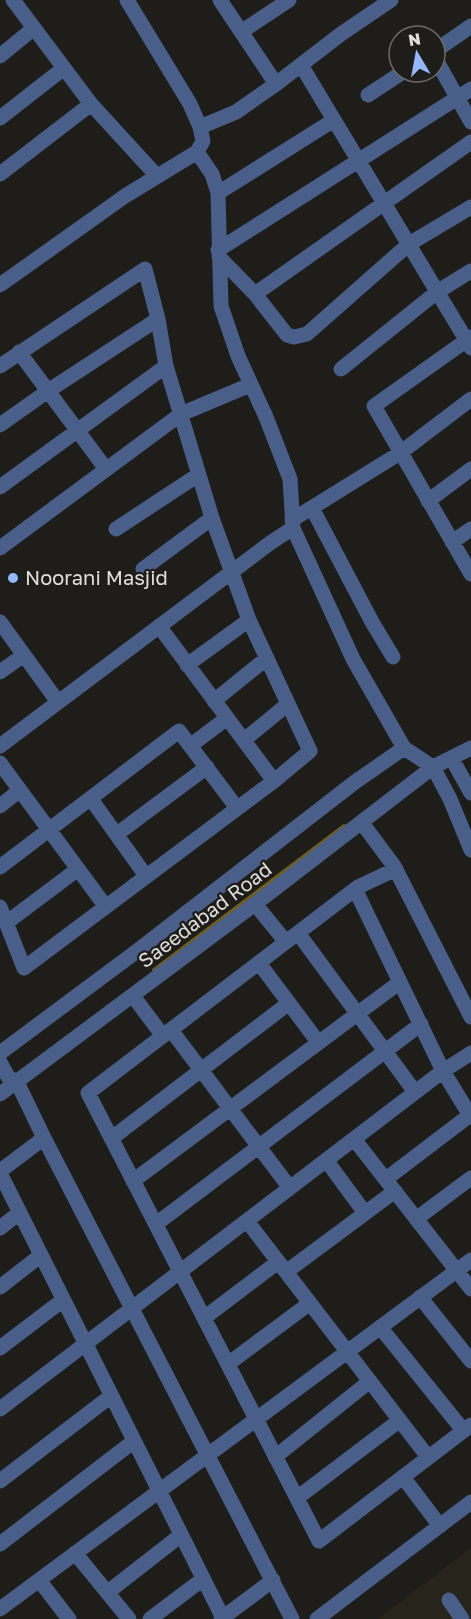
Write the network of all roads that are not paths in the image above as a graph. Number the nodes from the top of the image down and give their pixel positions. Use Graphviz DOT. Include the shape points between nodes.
graph roads {
  1 [pos="13,0"];
  2 [pos="127,0"];
  3 [pos="220,0"];
  4 [pos="289,0"];
  5 [pos="391,0"];
  6 [pos="471,26"];
  7 [pos="34,28"];
  8 [pos="241,32"];
  9 [pos="447,43"];
  10 [pos="0,56"];
  11 [pos="301,65"];
  12 [pos="64,68"];
  13 [pos="447,79"];
  14 [pos="387,83"];
  15 [pos="276,84"];
  16 [pos="471,89"];
  17 [pos="368,95"];
  18 [pos="458,98"];
  19 [pos="91,104"];
  20 [pos="0,118"];
  21 [pos="334,120"];
  22 [pos="471,122"];
  23 [pos="200,127"];
  24 [pos="471,142"];
  25 [pos="197,152"];
  26 [pos="358,161"];
  27 [pos="0,174"];
  28 [pos="157,176"];
  29 [pos="218,193"];
  30 [pos="383,202"];
  31 [pos="471,207"];
  32 [pos="409,244"];
  33 [pos="218,254"];
  34 [pos="471,271"];
  35 [pos="0,285"];
  36 [pos="437,292"];
  37 [pos="255,294"];
  38 [pos="158,319"];
  39 [pos="469,341"];
  40 [pos="19,352"];
  41 [pos="0,366"];
  42 [pos="166,366"];
  43 [pos="341,369"];
  44 [pos="249,385"];
  45 [pos="48,391"];
  46 [pos="471,399"];
  47 [pos="181,414"];
  48 [pos="0,425"];
  49 [pos="77,430"];
  50 [pos="400,453"];
  51 [pos="106,469"];
  52 [pos="471,469"];
  53 [pos="198,475"];
  54 [pos="0,487"];
  55 [pos="428,501"];
  56 [pos="312,508"];
  57 [pos="212,518"];
  58 [pos="292,524"];
  59 [pos="116,529"];
  60 [pos="471,529"];
  61 [pos="452,542"];
  62 [pos="1,545"];
  63 [pos="143,569"];
  64 [pos="231,573"];
  65 [pos="471,574"];
  66 [pos="249,620"];
  67 [pos="0,622"];
  68 [pos="159,626"];
  69 [pos="24,655"];
  70 [pos="393,657"];
  71 [pos="267,658"];
  72 [pos="187,665"];
  73 [pos="0,672"];
  74 [pos="214,700"];
  75 [pos="58,702"];
  76 [pos="288,704"];
  77 [pos="227,718"];
  78 [pos="244,740"];
  79 [pos="0,746"];
  80 [pos="190,746"];
  81 [pos="404,748"];
  82 [pos="471,748"];
  83 [pos="452,759"];
  84 [pos="0,763"];
  85 [pos="433,767"];
  86 [pos="207,768"];
  87 [pos="274,781"];
  88 [pos="20,790"];
  89 [pos="471,793"];
  90 [pos="91,799"];
  91 [pos="0,806"];
  92 [pos="237,808"];
  93 [pos="362,823"];
  94 [pos="50,830"];
  95 [pos="117,834"];
  96 [pos="471,850"];
  97 [pos="0,867"];
  98 [pos="78,868"];
  99 [pos="396,869"];
  100 [pos="146,876"];
  101 [pos="356,889"];
  102 [pos="255,904"];
  103 [pos="0,907"];
  104 [pos="106,907"];
  105 [pos="6,923"];
  106 [pos="292,937"];
  107 [pos="259,963"];
  108 [pos="400,982"];
  109 [pos="133,996"];
  110 [pos="289,1003"];
  111 [pos="357,1013"];
  112 [pos="471,1017"];
  113 [pos="421,1024"];
  114 [pos="167,1033"];
  115 [pos="318,1042"];
  116 [pos="385,1051"];
  117 [pos="471,1053"];
  118 [pos="0,1055"];
  119 [pos="201,1070"];
  120 [pos="443,1071"];
  121 [pos="17,1082"];
  122 [pos="415,1092"];
  123 [pos="0,1094"];
  124 [pos="230,1108"];
  125 [pos="470,1116"];
  126 [pos="44,1138"];
  127 [pos="112,1138"];
  128 [pos="354,1139"];
  129 [pos="259,1147"];
  130 [pos="326,1160"];
  131 [pos="0,1172"];
  132 [pos="471,1178"];
  133 [pos="386,1179"];
  134 [pos="133,1180"];
  135 [pos="290,1188"];
  136 [pos="395,1191"];
  137 [pos="19,1213"];
  138 [pos="365,1213"];
  139 [pos="416,1219"];
  140 [pos="247,1221"];
  141 [pos="156,1224"];
  142 [pos="0,1228"];
  143 [pos="40,1256"];
  144 [pos="471,1260"];
  145 [pos="282,1267"];
  146 [pos="456,1270"];
  147 [pos="181,1272"];
  148 [pos="0,1287"];
  149 [pos="471,1289"];
  150 [pos="420,1297"];
  151 [pos="63,1300"];
  152 [pos="310,1303"];
  153 [pos="133,1308"];
  154 [pos="204,1318"];
  155 [pos="380,1327"];
  156 [pos="85,1344"];
  157 [pos="0,1348"];
  158 [pos="347,1352"];
  159 [pos="471,1361"];
  160 [pos="228,1364"];
  161 [pos="370,1381"];
  162 [pos="111,1396"];
  163 [pos="2,1405"];
  164 [pos="256,1420"];
  165 [pos="400,1420"];
  166 [pos="467,1428"];
  167 [pos="134,1441"];
  168 [pos="209,1454"];
  169 [pos="275,1457"];
  170 [pos="428,1457"];
  171 [pos="403,1476"];
  172 [pos="0,1481"];
  173 [pos="159,1492"];
  174 [pos="297,1498"];
  175 [pos="471,1502"];
  176 [pos="440,1526"];
  177 [pos="181,1535"];
  178 [pos="0,1544"];
  179 [pos="75,1553"];
  180 [pos="203,1579"];
  181 [pos="39,1580"];
  182 [pos="273,1580"];
  183 [pos="108,1592"];
  184 [pos="449,1600"];
  185 [pos="0,1609"];
  186 [pos="222,1618"];
  187 [pos="69,1619"];
  188 [pos="129,1619"];
  189 [pos="150,1619"];
  190 [pos="292,1619"];
  191 [pos="317,1619"];
  192 [pos="462,1619"];
  1 -- 7 [label="street"];
  2 -- 23 [label="street"];
  3 -- 8 [label="street"];
  4 -- 8 [label="street"];
  5 -- 11 [label="street"];
  6 -- 9 [label="street"];
  7 -- 10 [label="street"];
  7 -- 12 [label="street"];
  8 -- 15 [label="street"];
  11 -- 15 [label="street"];
  11 -- 21 [label="street"];
  12 -- 19 [label="street"];
  12 -- 20 [label="street"];
  13 -- 18 [label="street"];
  14 -- 17 [label="street"];
  15 -- 23 [label="street" via="236,112"];
  16 -- 18 [label="street"];
  18 -- 22 [label="street"];
  18 -- 26 [label="street"];
  19 -- 27 [label="street"];
  19 -- 28 [label="street"];
  21 -- 26 [label="street"];
  21 -- 29 [label="street"];
  23 -- 25 [label="street" via="203,141"];
  24 -- 30 [label="street"];
  25 -- 28 [label="street"];
  25 -- 29 [label="street" via="212,174"];
  26 -- 30 [label="street"];
  26 -- 33 [label="street"];
  28 -- 35 [label="street"];
  29 -- 33 [label="street"];
  30 -- 32 [label="street"];
  30 -- 37 [label="street"];
  31 -- 32 [label="street"];
  32 -- 36 [label="street"];
  32 -- 37 [label="street" via="307,334 287,335"];
  33 -- 37 [label="street"];
  33 -- 44 [label="street" via="221,306"];
  34 -- 36 [label="street"];
  36 -- 39 [label="street"];
  36 -- 43 [label="street"];
  38 -- 40 [label="street" via="145,269"];
  38 -- 42 [label="street"];
  38 -- 45 [label="street"];
  39 -- 50 [label="street" via="374,406"];
  40 -- 41 [label="street"];
  40 -- 45 [label="street"];
  42 -- 47 [label="street"];
  42 -- 49 [label="street"];
  44 -- 47 [label="street"];
  44 -- 58 [label="street" via="290,479"];
  45 -- 48 [label="street"];
  45 -- 49 [label="street"];
  46 -- 50 [label="street"];
  47 -- 51 [label="street"];
  47 -- 53 [label="street"];
  49 -- 51 [label="street"];
  49 -- 54 [label="street"];
  50 -- 55 [label="street"];
  50 -- 56 [label="street"];
  51 -- 62 [label="street"];
  52 -- 55 [label="street"];
  53 -- 57 [label="street"];
  53 -- 59 [label="street"];
  55 -- 61 [label="street"];
  56 -- 58 [label="street"];
  56 -- 70 [label="street"];
  57 -- 63 [label="street"];
  57 -- 64 [label="street"];
  58 -- 64 [label="street"];
  58 -- 81 [label="street" via="353,659"];
  60 -- 61 [label="street"];
  61 -- 65 [label="street"];
  64 -- 66 [label="street"];
  64 -- 68 [label="street"];
  66 -- 71 [label="street"];
  66 -- 72 [label="street"];
  67 -- 69 [label="street"];
  68 -- 72 [label="street"];
  68 -- 75 [label="street"];
  69 -- 73 [label="street"];
  69 -- 75 [label="street"];
  71 -- 74 [label="street"];
  71 -- 76 [label="street"];
  72 -- 74 [label="street"];
  74 -- 77 [label="street"];
  75 -- 79 [label="street"];
  76 -- 78 [label="street"];
  76 -- 87 [label="street" via="310,751"];
  77 -- 78 [label="street"];
  77 -- 80 [label="street"];
  78 -- 87 [label="street"];
  80 -- 86 [label="street"];
  80 -- 90 [label="street" via="179,731"];
  81 -- 85 [label="street"];
  81 -- 118 [label="street, Saeedabad Road"];
  82 -- 83 [label="street, Saeedabad Road"];
  83 -- 85 [label="street, Saeedabad Road"];
  83 -- 89 [label="street"];
  84 -- 88 [label="street"];
  85 -- 93 [label="street, Saeedabad Road"];
  85 -- 96 [label="street"];
  86 -- 92 [label="street"];
  86 -- 95 [label="street"];
  87 -- 92 [label="street"];
  88 -- 91 [label="street"];
  88 -- 94 [label="street"];
  90 -- 94 [label="street"];
  90 -- 95 [label="street"];
  92 -- 100 [label="street"];
  93 -- 99 [label="street"];
  93 -- 102 [label="street, Saeedabad Road"];
  94 -- 97 [label="street"];
  94 -- 98 [label="street"];
  95 -- 100 [label="street"];
  98 -- 104 [label="street"];
  98 -- 105 [label="street"];
  99 -- 101 [label="street"];
  99 -- 112 [label="street"];
  100 -- 104 [label="street"];
  101 -- 106 [label="street"];
  101 -- 108 [label="street"];
  102 -- 106 [label="street"];
  102 -- 109 [label="street, Saeedabad Road"];
  103 -- 105 [label="street"];
  104 -- 105 [label="street" via="24,968"];
  106 -- 107 [label="street"];
  106 -- 111 [label="street"];
  107 -- 110 [label="street"];
  107 -- 114 [label="street"];
  108 -- 111 [label="street"];
  108 -- 113 [label="street"];
  109 -- 114 [label="street"];
  109 -- 121 [label="street, Saeedabad Road"];
  110 -- 115 [label="street"];
  110 -- 119 [label="street"];
  111 -- 115 [label="street"];
  111 -- 116 [label="street"];
  113 -- 116 [label="street"];
  113 -- 120 [label="street"];
  114 -- 119 [label="street"];
  114 -- 127 [label="street" via="88,1093"];
  115 -- 124 [label="street"];
  116 -- 122 [label="street"];
  116 -- 129 [label="street"];
  117 -- 120 [label="street"];
  118 -- 121 [label="street" via="8,1077"];
  119 -- 124 [label="street"];
  119 -- 127 [label="street"];
  120 -- 122 [label="street"];
  120 -- 125 [label="street"];
  121 -- 123 [label="street, Saeedabad Road"];
  121 -- 126 [label="street"];
  122 -- 128 [label="street"];
  124 -- 129 [label="street"];
  124 -- 134 [label="street"];
  125 -- 133 [label="street"];
  126 -- 131 [label="street"];
  126 -- 153 [label="street"];
  127 -- 134 [label="street"];
  128 -- 130 [label="street"];
  128 -- 133 [label="street"];
  129 -- 135 [label="street"];
  129 -- 141 [label="street"];
  130 -- 135 [label="street"];
  130 -- 138 [label="street"];
  131 -- 137 [label="street"];
  132 -- 139 [label="street"];
  133 -- 136 [label="street"];
  134 -- 141 [label="street"];
  135 -- 140 [label="street"];
  136 -- 138 [label="street"];
  136 -- 139 [label="street"];
  137 -- 142 [label="street"];
  137 -- 143 [label="street"];
  138 -- 145 [label="street"];
  139 -- 146 [label="street"];
  140 -- 145 [label="street"];
  140 -- 147 [label="street"];
  141 -- 147 [label="street"];
  143 -- 148 [label="street"];
  143 -- 151 [label="street"];
  144 -- 146 [label="street"];
  145 -- 152 [label="street"];
  145 -- 154 [label="street"];
  146 -- 149 [label="street"];
  146 -- 150 [label="street"];
  147 -- 153 [label="street"];
  147 -- 154 [label="street"];
  150 -- 155 [label="street"];
  150 -- 159 [label="street"];
  151 -- 156 [label="street"];
  151 -- 157 [label="street"];
  152 -- 158 [label="street"];
  152 -- 160 [label="street"];
  153 -- 156 [label="street"];
  153 -- 168 [label="street"];
  154 -- 160 [label="street"];
  155 -- 158 [label="street"];
  155 -- 166 [label="street"];
  156 -- 162 [label="street"];
  156 -- 163 [label="street"];
  158 -- 161 [label="street"];
  158 -- 164 [label="street"];
  160 -- 164 [label="street"];
  161 -- 165 [label="street"];
  161 -- 169 [label="street"];
  162 -- 167 [label="street"];
  162 -- 172 [label="street"];
  164 -- 168 [label="street"];
  164 -- 169 [label="street"];
  165 -- 170 [label="street"];
  165 -- 174 [label="street"];
  166 -- 170 [label="street"];
  167 -- 173 [label="street"];
  167 -- 178 [label="street"];
  168 -- 173 [label="street"];
  168 -- 182 [label="street"];
  169 -- 174 [label="street"];
  170 -- 171 [label="street"];
  171 -- 174 [label="street" via="319,1541"];
  171 -- 176 [label="street"];
  173 -- 177 [label="street"];
  173 -- 179 [label="street"];
  175 -- 176 [label="street"];
  176 -- 191 [label="street"];
  177 -- 180 [label="street"];
  177 -- 183 [label="street"];
  179 -- 181 [label="street"];
  179 -- 183 [label="street"];
  180 -- 186 [label="street"];
  180 -- 189 [label="street"];
  181 -- 185 [label="street"];
  181 -- 187 [label="street"];
  182 -- 186 [label="street"];
  182 -- 190 [label="street"];
  183 -- 188 [label="street"];
  184 -- 192 [label="street"];
}
